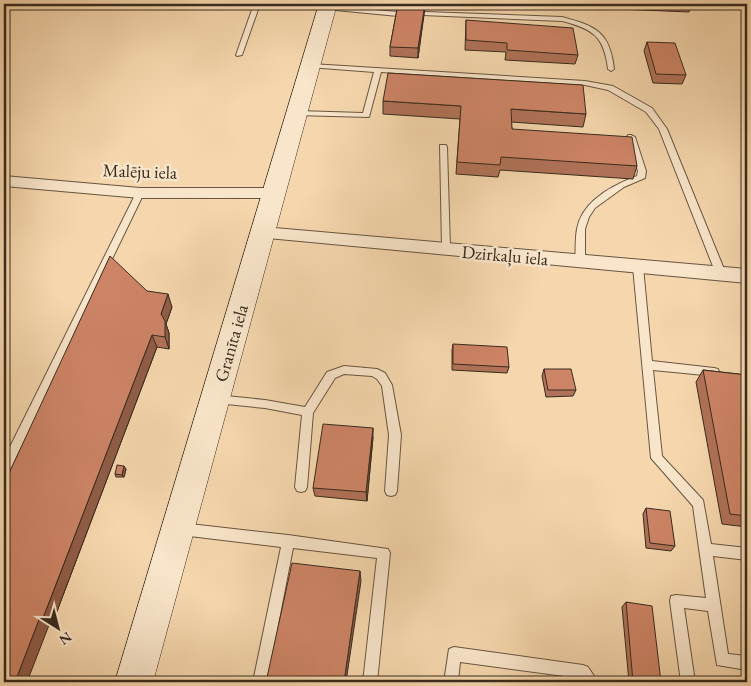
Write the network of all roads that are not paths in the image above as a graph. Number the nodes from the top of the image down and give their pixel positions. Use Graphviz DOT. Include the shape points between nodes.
graph roads {
  1 [pos="257,4"];
  2 [pos="328,6"];
  3 [pos="398,14"];
  4 [pos="425,14"];
  5 [pos="239,55"];
  6 [pos="311,66"];
  7 [pos="378,70"];
  8 [pos="611,70"];
  9 [pos="298,113"];
  10 [pos="631,137"];
  11 [pos="443,147"];
  12 [pos="4,181"];
  13 [pos="140,193"];
  14 [pos="275,193"];
  15 [pos="263,233"];
  16 [pos="446,249"];
  17 [pos="580,261"];
  18 [pos="638,266"];
  19 [pos="722,274"];
  20 [pos="747,276"];
  21 [pos="648,365"];
  22 [pos="727,374"];
  23 [pos="215,398"];
  24 [pos="308,412"];
  25 [pos="4,470"];
  26 [pos="302,487"];
  27 [pos="391,492"];
  28 [pos="178,528"];
  29 [pos="288,541"];
  30 [pos="706,549"];
  31 [pos="747,554"];
  32 [pos="714,605"];
  33 [pos="747,663"];
  34 [pos="134,682"];
  35 [pos="260,682"];
  36 [pos="370,682"];
  37 [pos="451,682"];
  38 [pos="591,682"];
  39 [pos="688,682"];
  1 -- 5 [label="lane"];
  2 -- 3 [label="lane"];
  2 -- 6 [label="main road, Granīta iela"];
  4 -- 8 [label="lane" via="562,19 578,23 590,28 607,46"];
  6 -- 7 [label="lane"];
  6 -- 9 [label="main road, Granīta iela"];
  7 -- 9 [label="lane" via="366,115"];
  7 -- 19 [label="lane" via="585,83 610,88 637,102 649,110 664,129"];
  9 -- 14 [label="main road, Granīta iela"];
  10 -- 17 [label="lane" via="642,171 641,178 621,185 592,206 582,229"];
  11 -- 16 [label="lane"];
  12 -- 13 [label="street, Malēju iela"];
  13 -- 14 [label="street, Malēju iela"];
  13 -- 25 [label="lane"];
  14 -- 15 [label="main road, Granīta iela"];
  15 -- 16 [label="street, Dzirkaļu iela"];
  15 -- 23 [label="main road, Granīta iela"];
  16 -- 17 [label="street, Dzirkaļu iela"];
  17 -- 18 [label="street, Dzirkaļu iela"];
  18 -- 19 [label="street, Dzirkaļu iela"];
  18 -- 21 [label="lane"];
  19 -- 20 [label="street, Dzirkaļu iela"];
  21 -- 22 [label="lane"];
  21 -- 30 [label="lane" via="657,458 699,504"];
  23 -- 24 [label="lane"];
  23 -- 28 [label="main road, Granīta iela"];
  24 -- 26 [label="lane"];
  24 -- 27 [label="lane" via="331,375 344,370 373,372 381,376 387,385 395,435"];
  28 -- 29 [label="lane"];
  28 -- 34 [label="main road, Granīta iela"];
  29 -- 35 [label="lane"];
  29 -- 36 [label="lane" via="384,553"];
  30 -- 31 [label="lane"];
  30 -- 32 [label="lane"];
  32 -- 33 [label="lane" via="722,660"];
  32 -- 39 [label="lane" via="676,601"];
  37 -- 38 [label="lane" via="454,654 583,672"];
}
